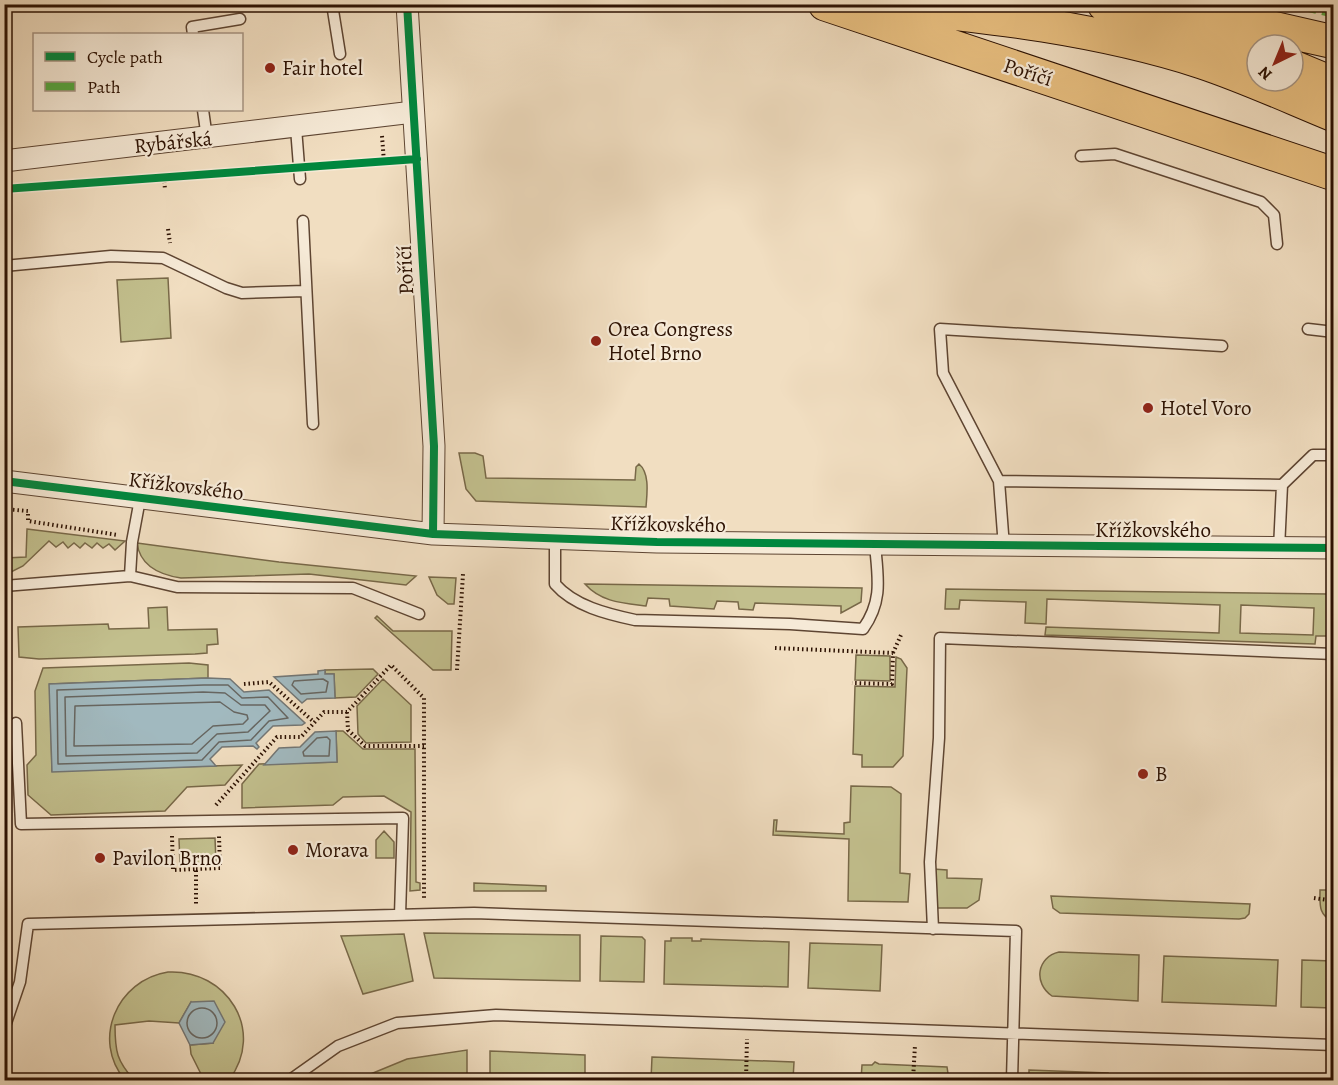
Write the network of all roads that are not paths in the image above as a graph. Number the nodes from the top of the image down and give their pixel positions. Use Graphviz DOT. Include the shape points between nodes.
graph roads {
  1 [pos="332,4"];
  2 [pos="406,4"];
  3 [pos="825,4"];
  4 [pos="871,4"];
  5 [pos="1104,4"];
  6 [pos="1166,4"];
  7 [pos="240,20"];
  8 [pos="194,33"];
  9 [pos="1334,42"];
  10 [pos="1245,47"];
  11 [pos="340,54"];
  12 [pos="1305,72"];
  13 [pos="1334,84"];
  14 [pos="203,111"];
  15 [pos="413,112"];
  16 [pos="1334,115"];
  17 [pos="296,128"];
  18 [pos="207,138"];
  19 [pos="1081,156"];
  20 [pos="4,161"];
  21 [pos="1334,174"];
  22 [pos="300,179"];
  23 [pos="303,221"];
  24 [pos="1277,244"];
  25 [pos="4,266"];
  26 [pos="305,291"];
  27 [pos="1308,328"];
  28 [pos="1334,332"];
  29 [pos="1222,346"];
  30 [pos="313,424"];
  31 [pos="1334,455"];
  32 [pos="4,481"];
  33 [pos="999,481"];
  34 [pos="1282,485"];
  35 [pos="140,499"];
  36 [pos="434,534"];
  37 [pos="555,540"];
  38 [pos="874,545"];
  39 [pos="1004,547"];
  40 [pos="1334,548"];
  41 [pos="1279,549"];
  42 [pos="130,576"];
  43 [pos="4,586"];
  44 [pos="419,614"];
  45 [pos="1334,654"];
  46 [pos="15,723"];
  47 [pos="399,915"];
  48 [pos="933,928"];
  49 [pos="4,1029"];
  50 [pos="1013,1034"];
  51 [pos="1334,1045"];
  52 [pos="290,1080"];
  53 [pos="1012,1080"];
  1 -- 11 [label="lane"];
  2 -- 15 [label="street, Poříčí"];
  3 -- 21 [label="highway, Poříčí"];
  4 -- 16 [label="highway" via="1004,18 1122,40 1203,62"];
  5 -- 10 [label="highway"];
  6 -- 9 [label="highway"];
  7 -- 8 [label="lane" via="192,27"];
  12 -- 13 [label="highway"];
  14 -- 18 [label="lane"];
  15 -- 17 [label="street, Rybářská"];
  15 -- 36 [label="street, Poříčí" via="434,446"];
  17 -- 18 [label="street, Rybářská"];
  17 -- 22 [label="lane"];
  18 -- 20 [label="street, Rybářská"];
  19 -- 24 [label="lane" via="1115,154 1261,202 1274,215"];
  23 -- 26 [label="lane"];
  25 -- 26 [label="lane" via="111,256 163,258 242,292"];
  26 -- 30 [label="lane"];
  27 -- 28 [label="lane"];
  29 -- 33 [label="lane" via="940,329 943,373"];
  31 -- 34 [label="lane" via="1312,455"];
  32 -- 35 [label="street, Křížkovského"];
  33 -- 34 [label="lane"];
  33 -- 39 [label="lane"];
  34 -- 41 [label="lane"];
  35 -- 36 [label="street, Křížkovského"];
  35 -- 42 [label="lane"];
  36 -- 37 [label="street, Křížkovského"];
  37 -- 38 [label="street, Křížkovského"];
  37 -- 38 [label="lane" via="555,584 565,595 619,617 863,629 874,614 877,595"];
  38 -- 39 [label="street, Křížkovského"];
  39 -- 41 [label="street, Křížkovského"];
  40 -- 41 [label="street, Křížkovského"];
  42 -- 43 [label="lane"];
  42 -- 44 [label="lane" via="177,587 353,588"];
  45 -- 48 [label="lane" via="940,638 939,738 930,862"];
  46 -- 47 [label="lane" via="21,824 403,818"];
  47 -- 48 [label="lane" via="474,913"];
  47 -- 49 [label="lane" via="28,924 20,982"];
  48 -- 50 [label="lane" via="1016,931"];
  50 -- 51 [label="lane"];
  50 -- 52 [label="lane" via="496,1015 397,1023 338,1046"];
  50 -- 53 [label="lane"];
}
